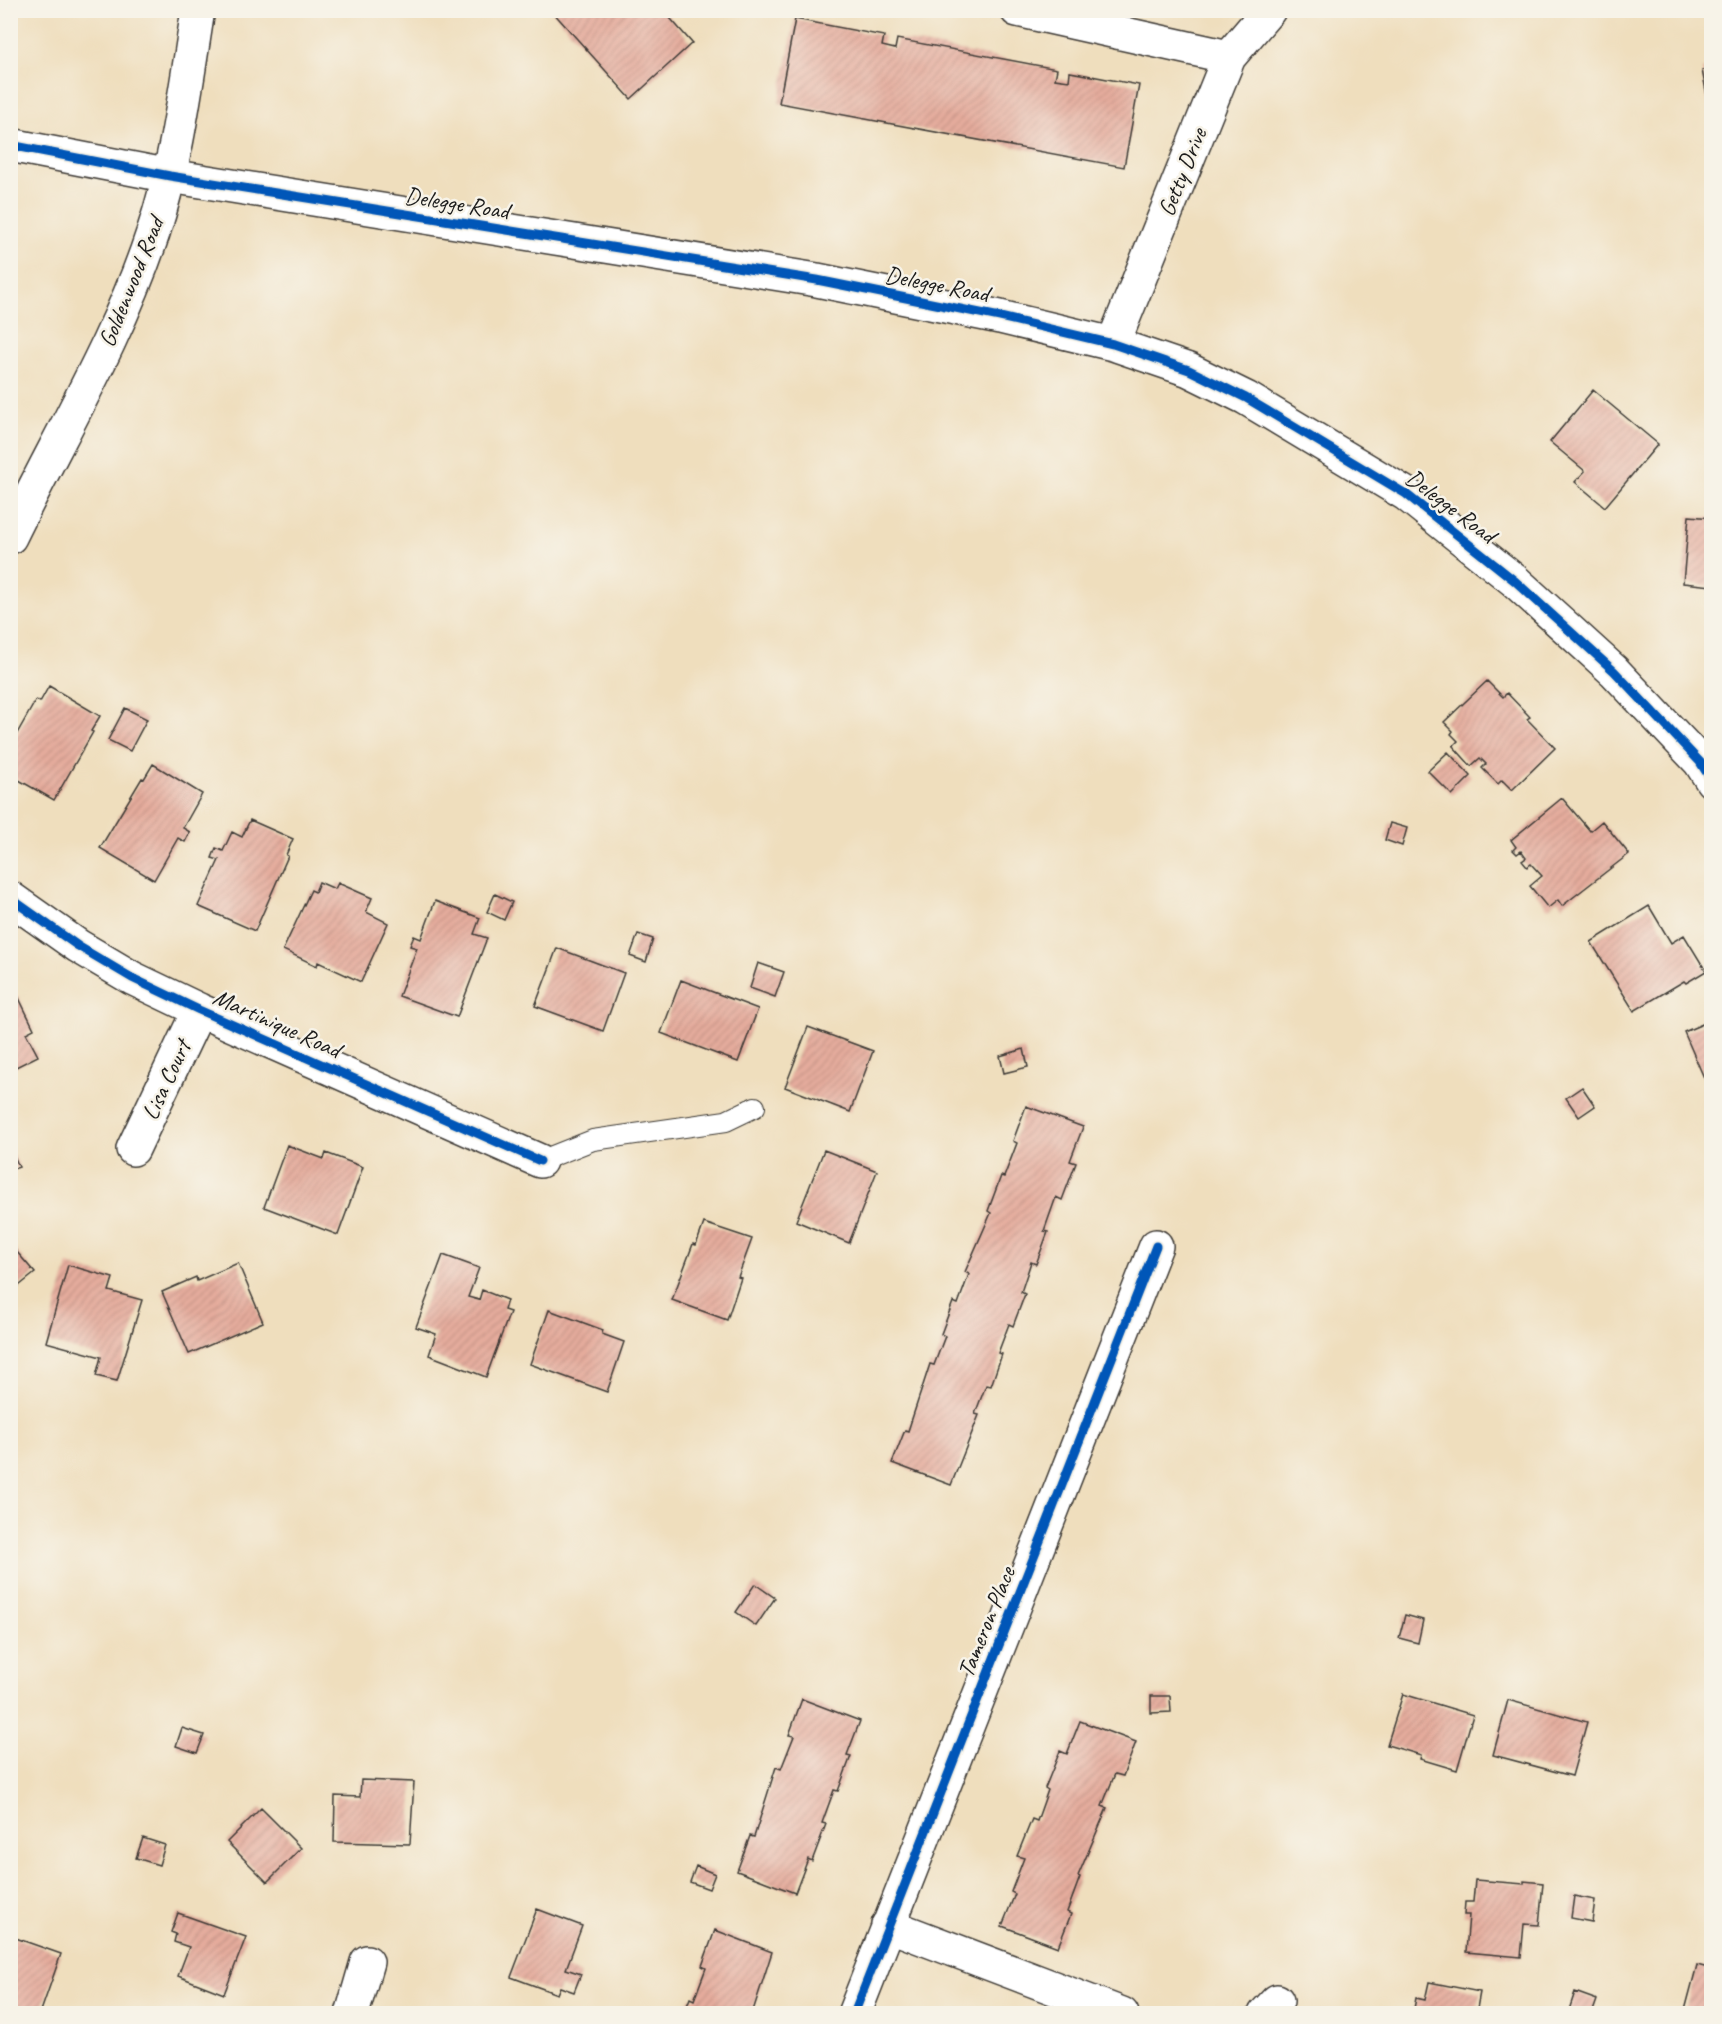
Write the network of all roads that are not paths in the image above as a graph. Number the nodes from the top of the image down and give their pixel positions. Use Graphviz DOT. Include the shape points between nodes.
graph roads {
  1 [pos="198,10"];
  2 [pos="1017,10"];
  3 [pos="1269,10"];
  4 [pos="1229,57"];
  5 [pos="10,146"];
  6 [pos="170,176"];
  7 [pos="1113,344"];
  8 [pos="10,537"];
  9 [pos="1708,766"];
  10 [pos="10,898"];
  11 [pos="199,1010"];
  12 [pos="755,1107"];
  13 [pos="133,1149"];
  14 [pos="540,1161"];
  15 [pos="1156,1246"];
  16 [pos="888,1925"];
  17 [pos="366,1962"];
  18 [pos="352,2013"];
  19 [pos="854,2013"];
  20 [pos="1122,2013"];
  1 -- 6 [label="street, Goldenwood Road"];
  2 -- 4 [label="street"];
  3 -- 4 [label="street, Getty Drive"];
  4 -- 7 [label="street, Getty Drive"];
  5 -- 6 [label="street, Delegge Road"];
  6 -- 7 [label="street, Delegge Road" via="817,280"];
  6 -- 8 [label="street, Goldenwood Road" via="153,234 119,320"];
  7 -- 9 [label="street, Delegge Road" via="1189,370 1246,398 1406,494 1515,581 1614,671"];
  10 -- 11 [label="street, Martinique Road" via="78,946 132,978"];
  11 -- 13 [label="street, Lisa Court"];
  11 -- 14 [label="street, Martinique Road"];
  12 -- 14 [label="lane" via="726,1121 593,1140"];
  15 -- 16 [label="street, Tameron Place"];
  16 -- 19 [label="street, Tameron Place"];
  16 -- 20 [label="street"];
  17 -- 18 [label="street"];
}
